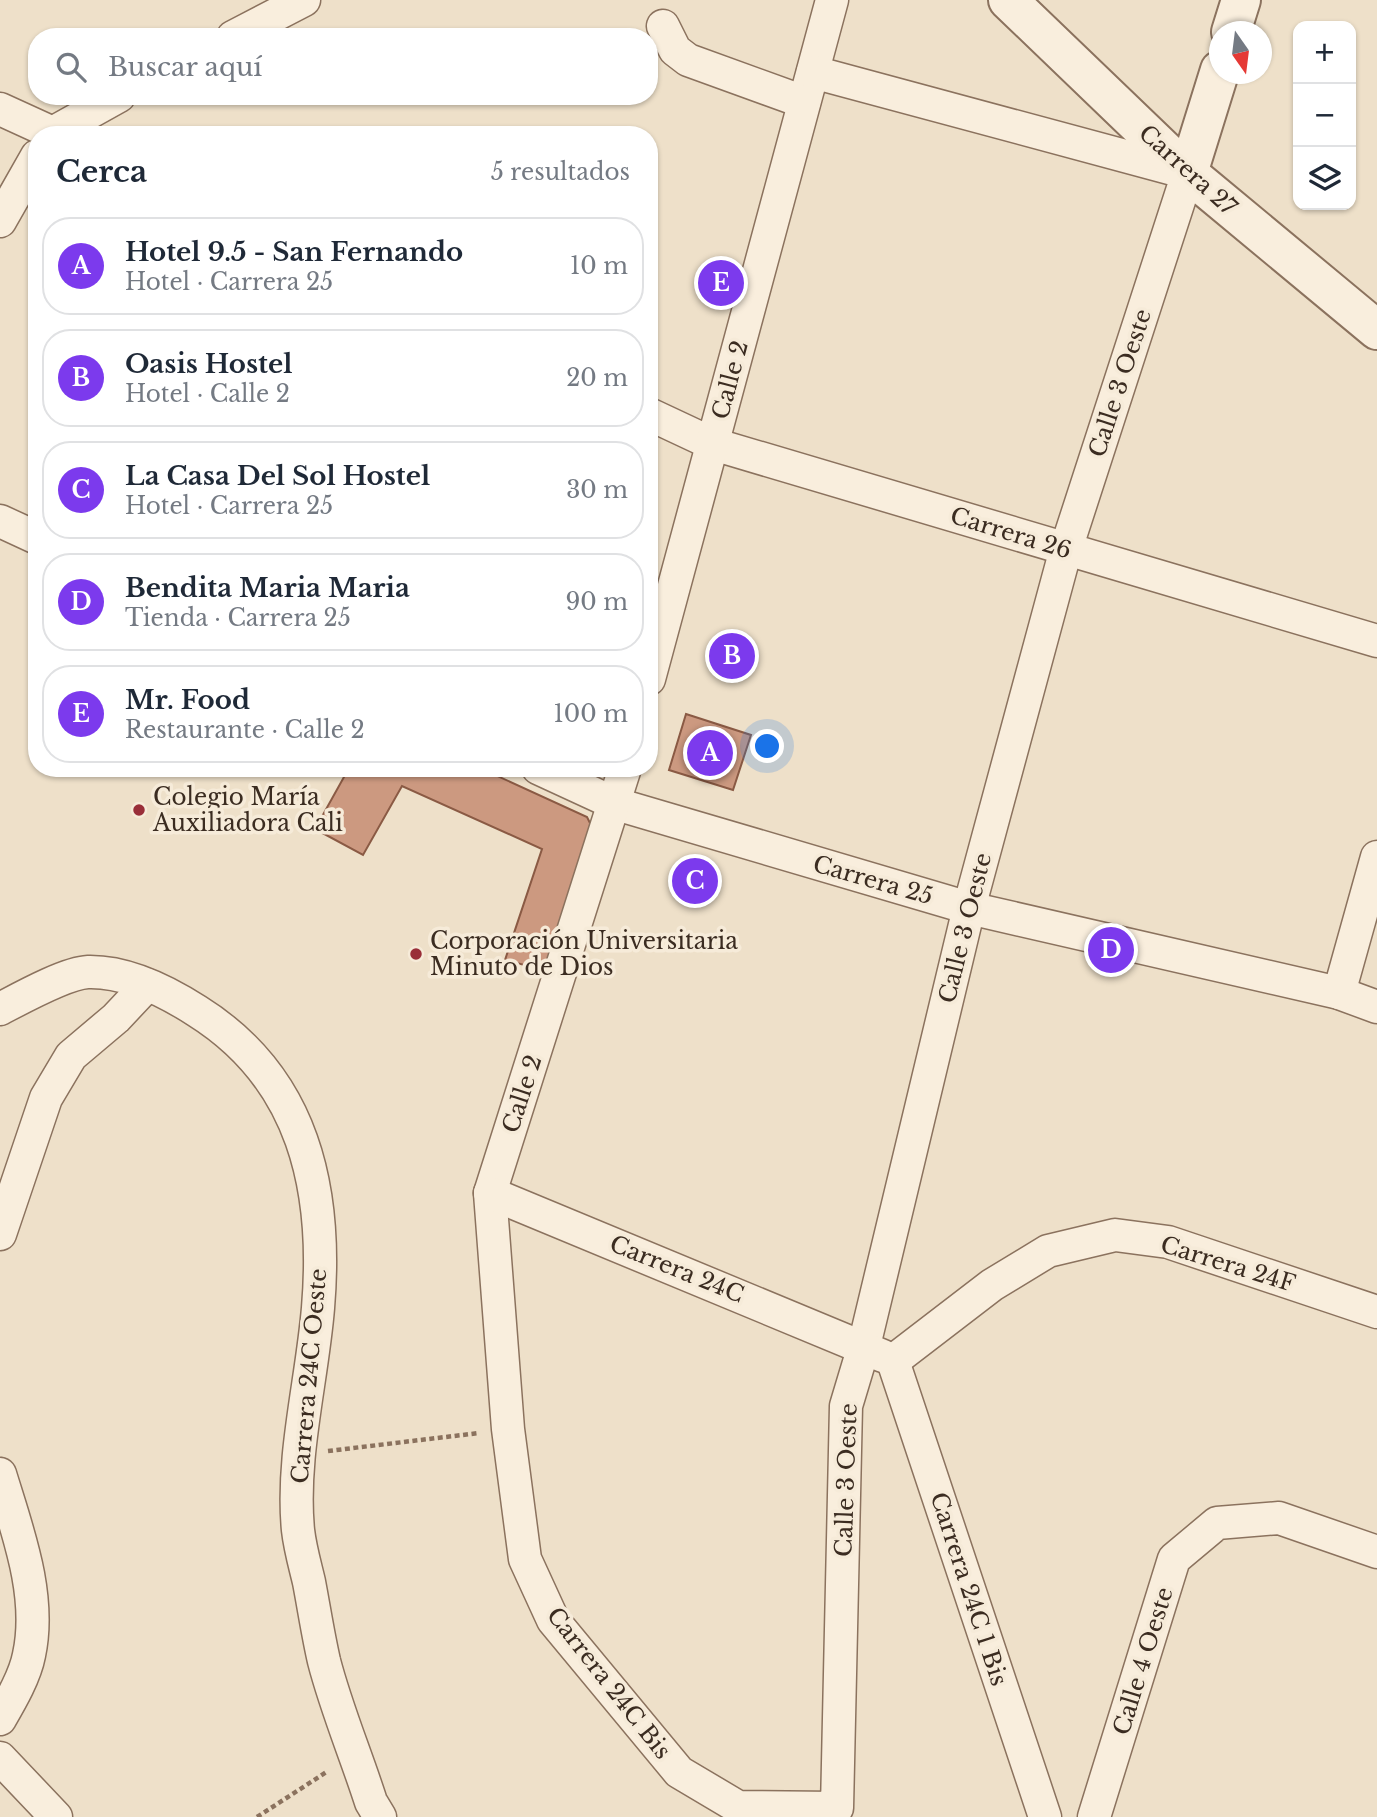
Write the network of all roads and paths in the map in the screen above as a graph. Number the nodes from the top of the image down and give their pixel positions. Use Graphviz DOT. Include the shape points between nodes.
graph roads {
  1 [pos="304,0"];
  2 [pos="832,0"];
  3 [pos="1008,0"];
  4 [pos="1241,0"];
  5 [pos="1234,21"];
  6 [pos="663,26"];
  7 [pos="250,28"];
  8 [pos="813,72"];
  9 [pos="1216,84"];
  10 [pos="804,102"];
  11 [pos="104,105"];
  12 [pos="0,109"];
  13 [pos="28,126"];
  14 [pos="69,126"];
  15 [pos="28,173"];
  16 [pos="1188,173"];
  17 [pos="0,221"];
  18 [pos="1377,330"];
  19 [pos="658,418"];
  20 [pos="713,444"];
  21 [pos="0,521"];
  22 [pos="28,534"];
  23 [pos="1066,549"];
  24 [pos="1377,641"];
  25 [pos="658,646"];
  26 [pos="558,777"];
  27 [pos="623,777"];
  28 [pos="616,804"];
  29 [pos="1377,858"];
  30 [pos="969,908"];
  31 [pos="147,985"];
  32 [pos="1339,993"];
  33 [pos="1377,1007"];
  34 [pos="0,1009"];
  35 [pos="490,1193"];
  36 [pos="0,1234"];
  37 [pos="1377,1312"];
  38 [pos="864,1346"];
  39 [pos="893,1361"];
  40 [pos="508,1429"];
  41 [pos="300,1454"];
  42 [pos="0,1474"];
  43 [pos="1377,1552"];
  44 [pos="0,1719"];
  45 [pos="356,1754"];
  46 [pos="0,1758"];
  47 [pos="837,1808"];
  48 [pos="56,1817"];
  49 [pos="257,1817"];
  50 [pos="380,1817"];
  51 [pos="1045,1817"];
  52 [pos="1094,1817"];
  1 -- 7 [label="street"];
  2 -- 8 [label="street, Calle 2"];
  3 -- 16 [label="street, Carrera 27"];
  4 -- 5 [label="street"];
  6 -- 10 [label="street" via="675,50 688,60"];
  8 -- 10 [label="street, Calle 2"];
  8 -- 16 [label="street"];
  9 -- 16 [label="street, Calle 3 Oeste"];
  10 -- 20 [label="street, Calle 2"];
  11 -- 14 [label="street"];
  12 -- 13 [label="street"];
  15 -- 17 [label="street"];
  16 -- 18 [label="street, Carrera 27"];
  16 -- 23 [label="street, Calle 3 Oeste"];
  19 -- 20 [label="street, Carrera 26"];
  20 -- 23 [label="street, Carrera 26"];
  20 -- 25 [label="street, Calle 2"];
  21 -- 22 [label="street"];
  23 -- 24 [label="street, Carrera 26"];
  23 -- 30 [label="street, Calle 3 Oeste"];
  26 -- 28 [label="street, Carrera 25"];
  27 -- 28 [label="street, Calle 2"];
  28 -- 30 [label="street, Carrera 25"];
  28 -- 35 [label="street, Calle 2"];
  29 -- 32 [label="street"];
  30 -- 32 [label="street, Carrera 25"];
  30 -- 38 [label="street, Calle 3 Oeste"];
  31 -- 34 [label="street, Carrera 24C Oeste" via="87,972"];
  31 -- 36 [label="street" via="71,1056 46,1098"];
  31 -- 41 [label="street, Carrera 24C Oeste" via="212,1020 261,1063 294,1116 314,1183 320,1250 318,1307"];
  32 -- 33 [label="street, Carrera 25"];
  35 -- 38 [label="street, Carrera 24C"];
  35 -- 40 [label="street, Calle 2"];
  37 -- 39 [label="street, Carrera 24F" via="1168,1242 1115,1235 1048,1251 992,1285"];
  38 -- 39 [label="street"];
  38 -- 47 [label="street, Calle 3 Oeste" via="846,1406"];
  39 -- 51 [label="street, Carrera 24C 1 Bis"];
  40 -- 41 [label="path"];
  40 -- 47 [label="street, Carrera 24C Bis" via="525,1559 553,1620 679,1772 738,1807"];
  41 -- 45 [label="street, Carrera 24C Oeste" via="298,1530 325,1662"];
  42 -- 44 [label="street" via="20,1537 31,1601 29,1655"];
  43 -- 52 [label="street, Calle 4 Oeste" via="1279,1518 1217,1523 1174,1559"];
  45 -- 49 [label="path"];
  45 -- 50 [label="street, Carrera 24C Oeste"];
  46 -- 48 [label="street"];
}
